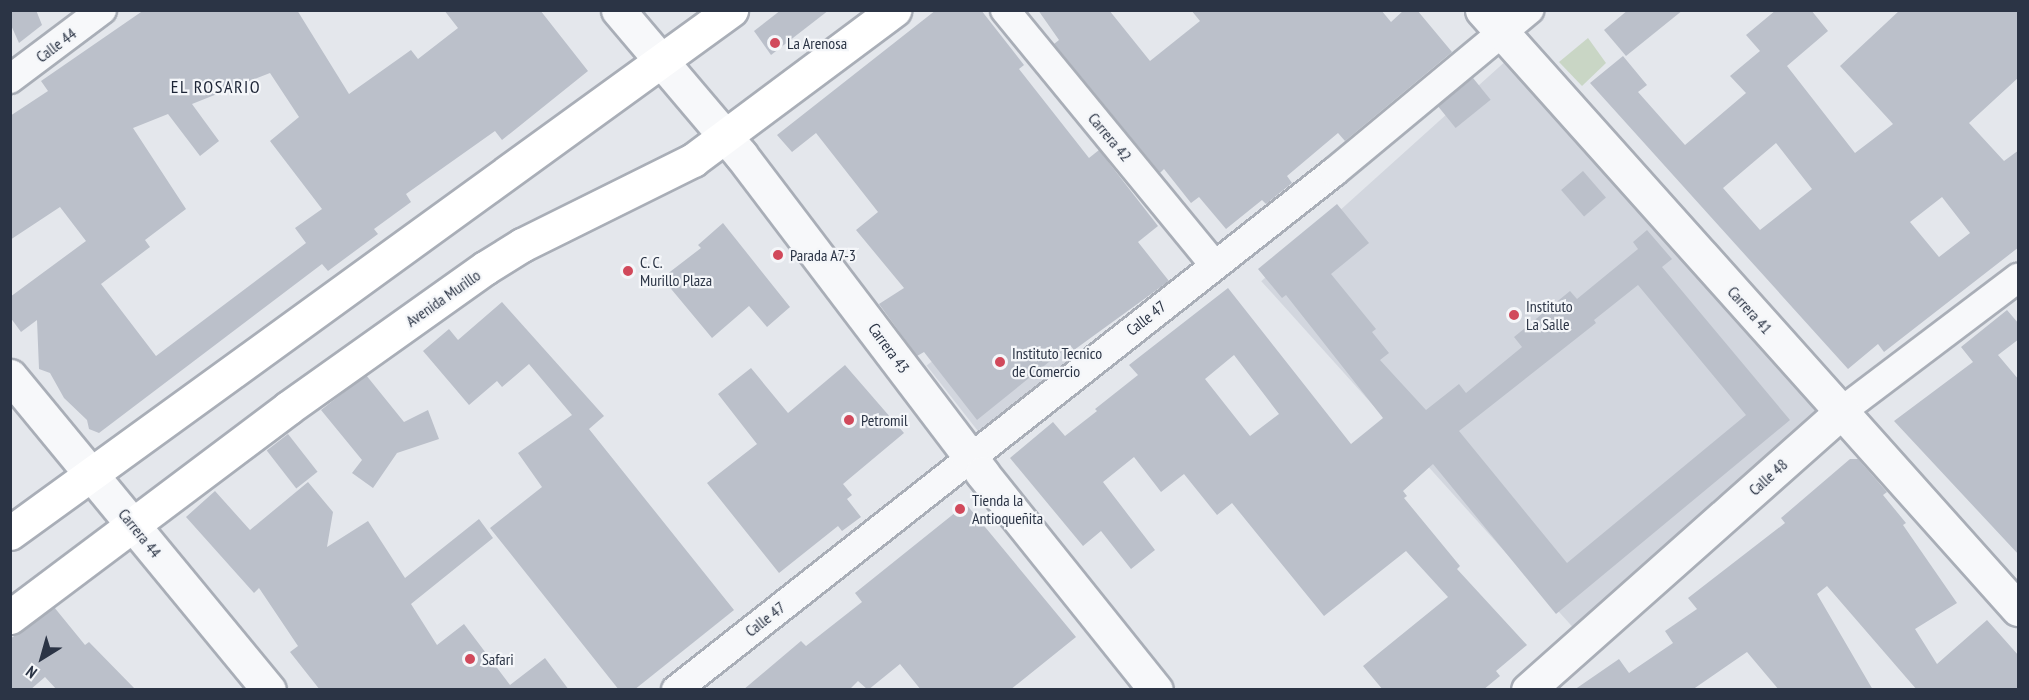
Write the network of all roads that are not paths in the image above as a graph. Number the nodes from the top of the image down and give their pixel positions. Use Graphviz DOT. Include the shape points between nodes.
graph roads {
  1 [pos="102,10"];
  2 [pos="618,10"];
  3 [pos="731,10"];
  4 [pos="894,10"];
  5 [pos="1005,10"];
  6 [pos="1529,10"];
  7 [pos="1492,22"];
  8 [pos="662,63"];
  9 [pos="10,79"];
  10 [pos="727,137"];
  11 [pos="1214,264"];
  12 [pos="2019,278"];
  13 [pos="10,376"];
  14 [pos="1842,411"];
  15 [pos="969,456"];
  16 [pos="91,472"];
  17 [pos="132,523"];
  18 [pos="10,533"];
  19 [pos="2019,609"];
  20 [pos="10,617"];
  21 [pos="269,690"];
  22 [pos="676,690"];
  23 [pos="1156,690"];
  24 [pos="1528,690"];
  1 -- 9 [label="street, Calle 44"];
  2 -- 8 [label="street, Carrera 43"];
  3 -- 8 [label="main road"];
  4 -- 10 [label="main road, Avenida Murillo"];
  5 -- 11 [label="street, Carrera 42"];
  6 -- 7 [label="street, Calle 47"];
  7 -- 11 [label="street, Calle 47" via="1334,172"];
  7 -- 14 [label="street, Carrera 41"];
  8 -- 10 [label="street, Carrera 43"];
  8 -- 16 [label="main road"];
  10 -- 15 [label="street, Carrera 43"];
  10 -- 17 [label="main road, Avenida Murillo" via="659,179 522,245 485,268"];
  11 -- 15 [label="street, Calle 47"];
  12 -- 14 [label="street, Calle 48"];
  13 -- 16 [label="street, Carrera 44"];
  14 -- 19 [label="street, Carrera 41"];
  14 -- 24 [label="street, Calle 48"];
  15 -- 22 [label="street, Calle 47"];
  15 -- 23 [label="street, Carrera 43"];
  16 -- 17 [label="street, Carrera 44"];
  16 -- 18 [label="main road"];
  17 -- 20 [label="main road, Avenida Murillo"];
  17 -- 21 [label="street, Carrera 44"];
}
